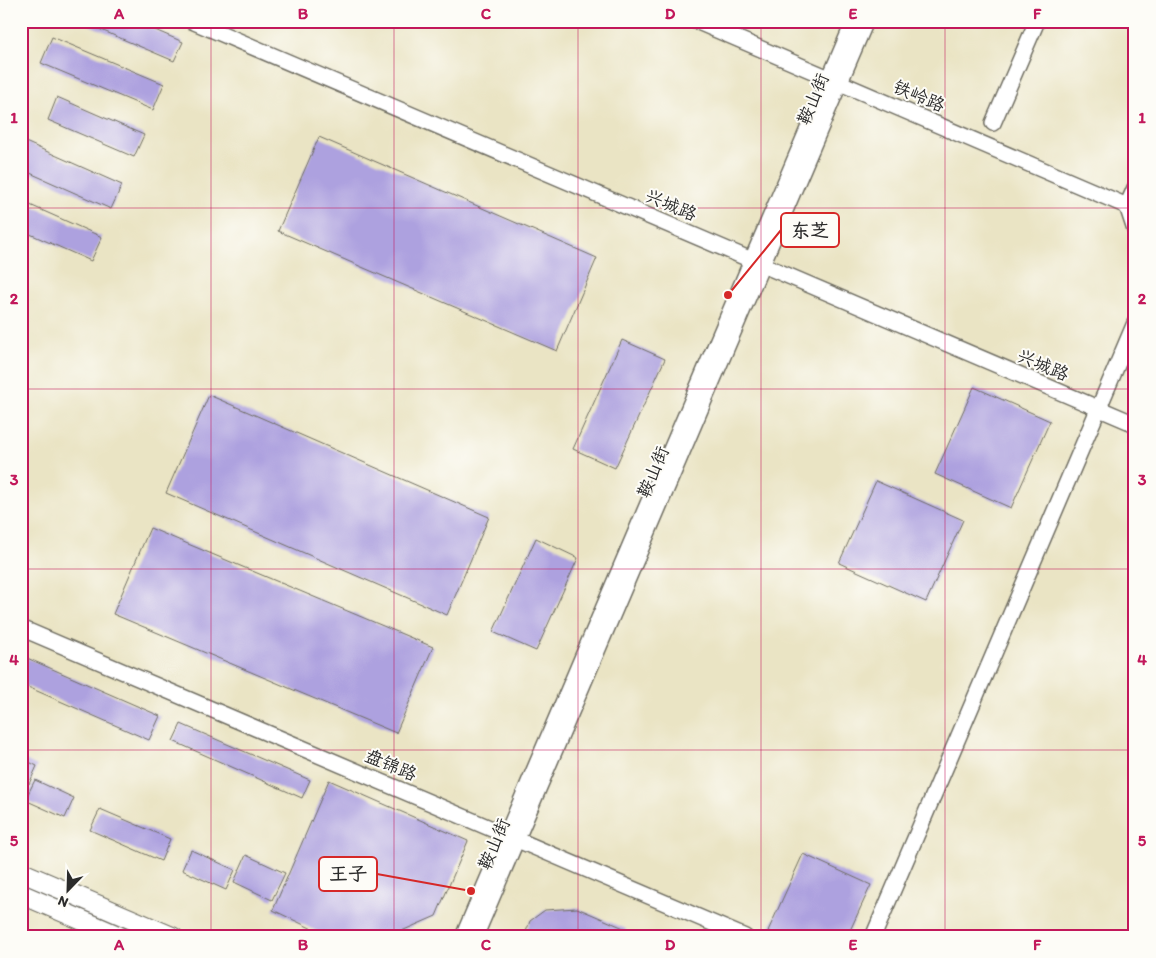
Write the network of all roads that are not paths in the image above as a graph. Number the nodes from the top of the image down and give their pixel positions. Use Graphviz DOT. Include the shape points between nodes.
graph roads {
  1 [pos="192,21"];
  2 [pos="696,21"];
  3 [pos="854,21"];
  4 [pos="866,21"];
  5 [pos="1037,21"];
  6 [pos="835,81"];
  7 [pos="993,123"];
  8 [pos="1135,188"];
  9 [pos="1127,206"];
  10 [pos="1135,230"];
  11 [pos="757,263"];
  12 [pos="1135,323"];
  13 [pos="1098,409"];
  14 [pos="1135,424"];
  15 [pos="21,628"];
  16 [pos="512,837"];
  17 [pos="21,872"];
  18 [pos="21,894"];
  19 [pos="121,937"];
  20 [pos="173,937"];
  21 [pos="463,937"];
  22 [pos="475,937"];
  23 [pos="745,937"];
  24 [pos="873,937"];
  1 -- 11 [label="street, 兴城路"];
  2 -- 6 [label="street, 铁岭路"];
  3 -- 6 [label="street, 鞍山街"];
  4 -- 6 [label="street, 鞍山街"];
  5 -- 7 [label="street"];
  6 -- 9 [label="street, 铁岭路"];
  6 -- 11 [label="street, 鞍山街"];
  8 -- 9 [label="street"];
  9 -- 10 [label="street"];
  11 -- 13 [label="street, 兴城路"];
  11 -- 16 [label="street, 鞍山街"];
  12 -- 13 [label="street"];
  13 -- 14 [label="street, 兴城路"];
  13 -- 24 [label="street"];
  15 -- 16 [label="street, 盘锦路"];
  16 -- 21 [label="street, 鞍山街"];
  16 -- 22 [label="street, 鞍山街"];
  16 -- 23 [label="street, 盘锦路"];
  17 -- 20 [label="main road"];
  18 -- 19 [label="main road"];
}
